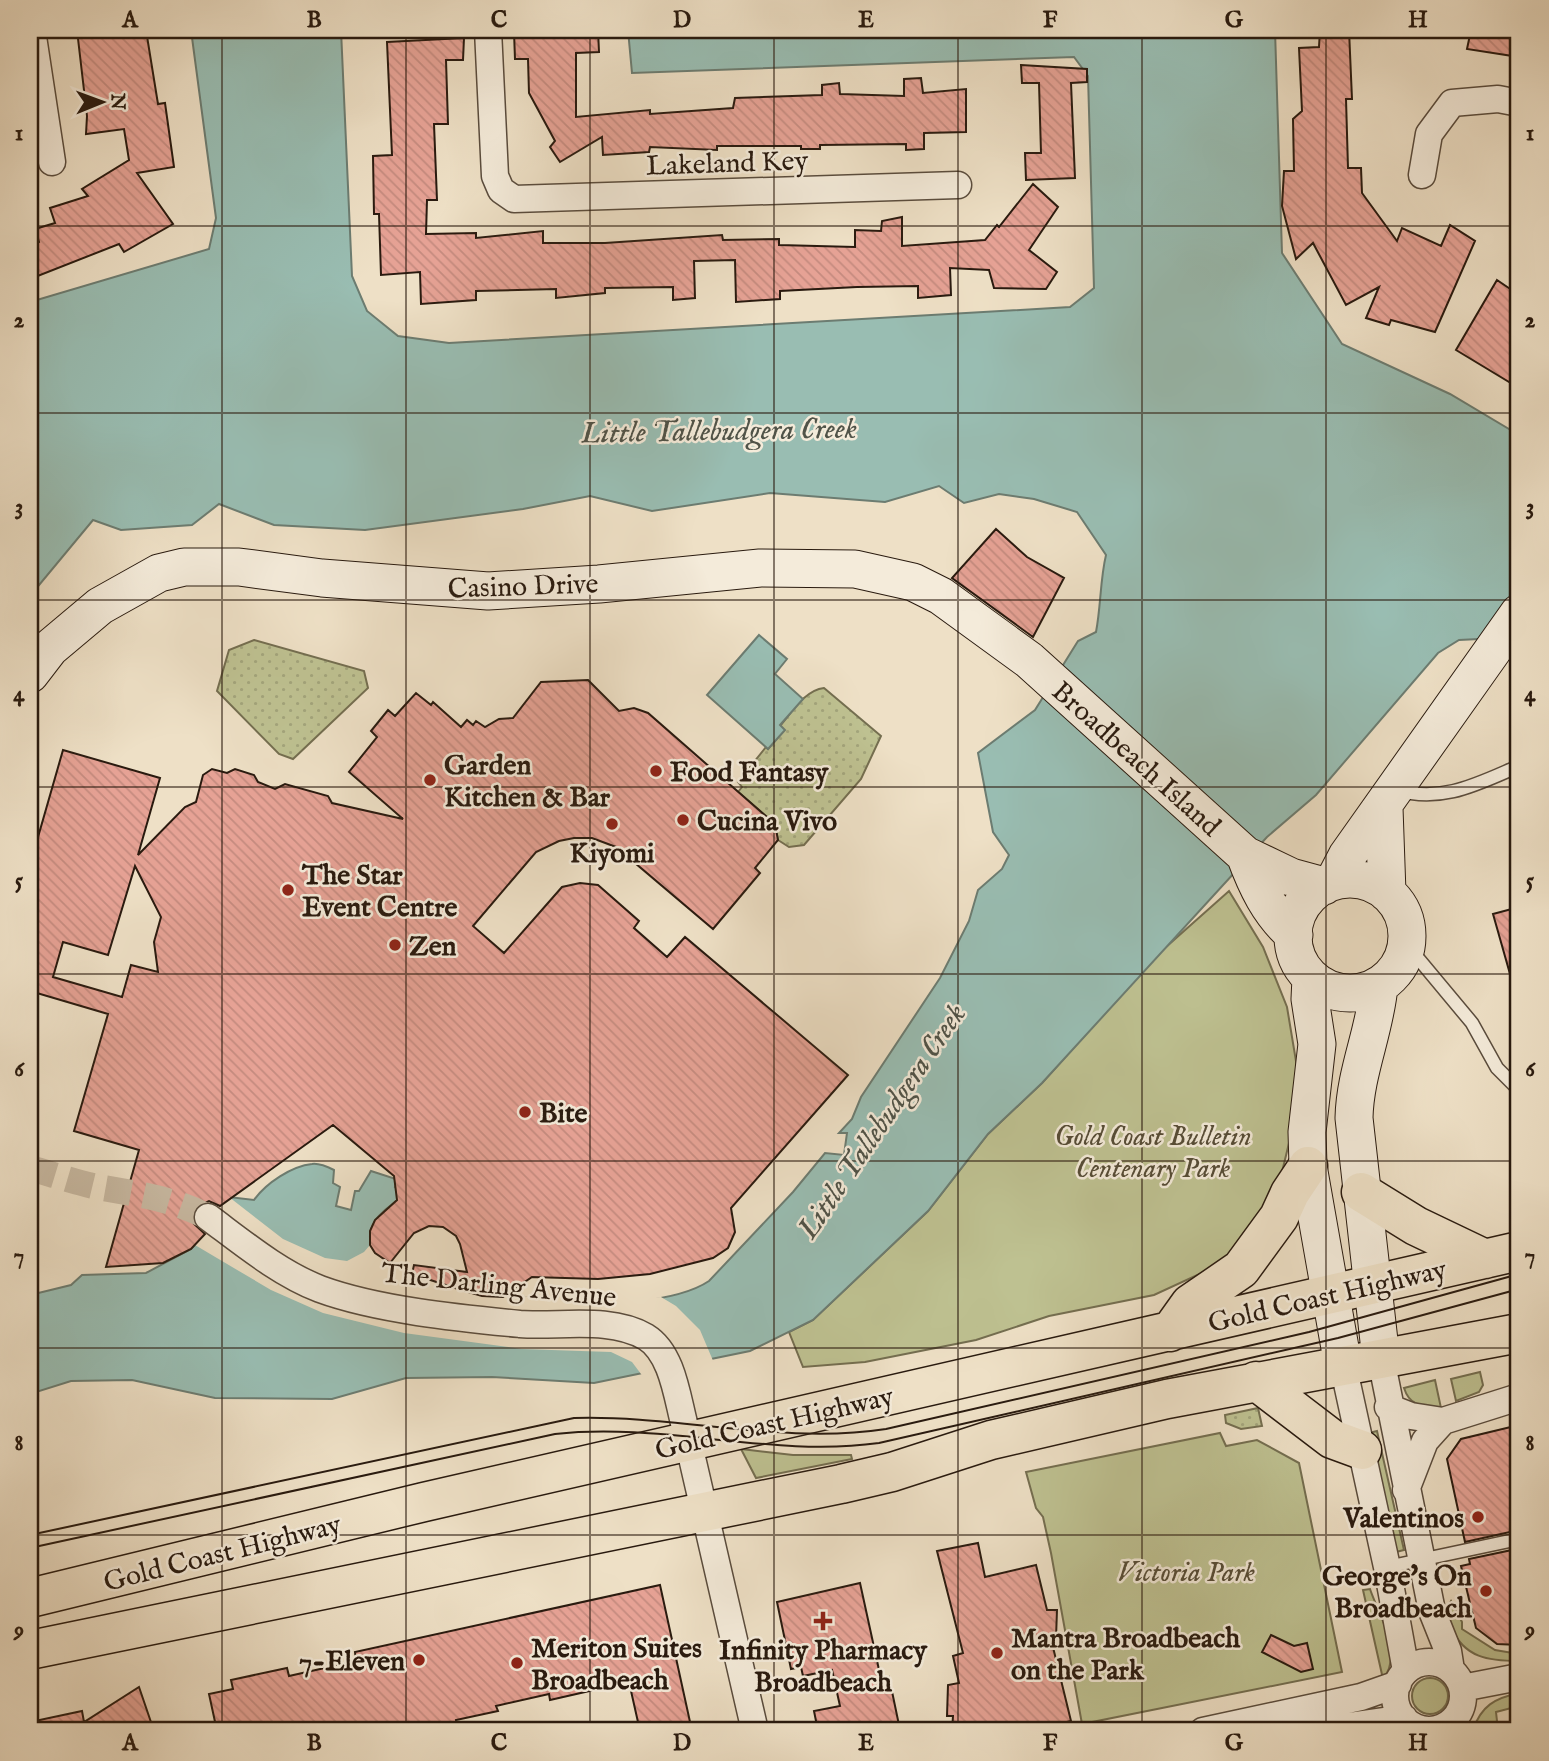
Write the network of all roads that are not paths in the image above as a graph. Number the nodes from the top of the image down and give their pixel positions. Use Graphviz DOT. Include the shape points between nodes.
graph roads {
  1 [pos="32,30"];
  2 [pos="488,30"];
  3 [pos="1519,103"];
  4 [pos="52,162"];
  5 [pos="1422,175"];
  6 [pos="958,185"];
  7 [pos="1519,613"];
  8 [pos="1029,660"];
  9 [pos="30,674"];
  10 [pos="1519,766"];
  11 [pos="1395,790"];
  12 [pos="1245,855"];
  13 [pos="1329,883"];
  14 [pos="1387,892"];
  15 [pos="1294,935"];
  16 [pos="1407,945"];
  17 [pos="1311,978"];
  18 [pos="1379,986"];
  19 [pos="1519,1090"];
  20 [pos="1308,1166"];
  21 [pos="1361,1192"];
  22 [pos="208,1217"];
  23 [pos="1502,1255"];
  24 [pos="1372,1286"];
  25 [pos="1331,1296"];
  26 [pos="1170,1332"];
  27 [pos="1519,1333"];
  28 [pos="1381,1359"];
  29 [pos="1343,1365"];
  30 [pos="1256,1381"];
  31 [pos="1519,1398"];
  32 [pos="1388,1408"];
  33 [pos="1443,1421"];
  34 [pos="688,1443"];
  35 [pos="1362,1450"];
  36 [pos="1405,1490"];
  37 [pos="706,1512"];
  38 [pos="1519,1539"];
  39 [pos="1421,1560"];
  40 [pos="1388,1567"];
  41 [pos="30,1598"];
  42 [pos="30,1650"];
  43 [pos="1519,1677"];
  44 [pos="1402,1678"];
  45 [pos="1457,1679"];
  46 [pos="1458,1724"];
  47 [pos="1410,1725"];
  48 [pos="755,1731"];
  49 [pos="1203,1731"];
  50 [pos="1314,1731"];
  1 -- 4 [label="street"];
  2 -- 6 [label="street, Lakeland Key" via="492,160 501,190 514,199"];
  3 -- 5 [label="street" via="1498,99 1452,103 1429,134"];
  7 -- 11 [label="street"];
  8 -- 9 [label="street, Casino Drive" via="941,596 913,582 855,569 760,568 488,591 208,565 159,573 128,588 74,627"];
  8 -- 12 [label="street, Broadbeach Island"];
  10 -- 11 [label="lane" via="1463,790 1423,797"];
  11 -- 13 [label="street"];
  11 -- 14 [label="street"];
  12 -- 13 [label="street, Broadbeach Island" via="1291,877"];
  12 -- 15 [label="street, Broadbeach Island" via="1270,908"];
  13 -- 14 [label="street" via="1352,879"];
  13 -- 15 [label="street" via="1302,906"];
  14 -- 16 [label="street" via="1406,926"];
  15 -- 17 [label="street" via="1298,958"];
  16 -- 18 [label="street" via="1397,968"];
  16 -- 19 [label="lane" via="1472,1023 1497,1068"];
  17 -- 18 [label="street" via="1343,993"];
  17 -- 20 [label="street" via="1317,1044"];
  18 -- 21 [label="street" via="1354,1100"];
  20 -- 25 [label="street"];
  20 -- 26 [label="highway" via="1241,1269 1190,1304"];
  21 -- 23 [label="highway" via="1416,1226"];
  21 -- 24 [label="street"];
  22 -- 34 [label="street, The Darling Avenue" via="282,1270 360,1301 522,1324 618,1326 635,1332 656,1346 674,1388"];
  23 -- 24 [label="highway, Gold Coast Highway"];
  24 -- 25 [label="highway, Gold Coast Highway"];
  24 -- 28 [label="street"];
  25 -- 26 [label="highway, Gold Coast Highway"];
  25 -- 29 [label="street"];
  26 -- 34 [label="highway, Gold Coast Highway"];
  27 -- 28 [label="highway, Gold Coast Highway"];
  28 -- 29 [label="highway, Gold Coast Highway"];
  28 -- 32 [label="street"];
  29 -- 30 [label="highway, Gold Coast Highway"];
  29 -- 35 [label="street"];
  30 -- 35 [label="highway" via="1332,1439"];
  30 -- 37 [label="highway, Gold Coast Highway" via="991,1440 869,1478"];
  31 -- 33 [label="street"];
  32 -- 33 [label="street"];
  32 -- 36 [label="street"];
  33 -- 36 [label="street" via="1425,1441"];
  34 -- 37 [label="street, The Darling Avenue"];
  34 -- 41 [label="highway, Gold Coast Highway"];
  35 -- 40 [label="street"];
  36 -- 39 [label="street"];
  37 -- 42 [label="highway, Gold Coast Highway"];
  37 -- 48 [label="street, The Darling Avenue"];
  38 -- 39 [label="lane"];
  39 -- 40 [label="lane"];
  39 -- 45 [label="street" via="1432,1611"];
  40 -- 44 [label="street"];
  43 -- 45 [label="street"];
  44 -- 45 [label="street" via="1414,1665 1434,1662"];
  44 -- 47 [label="street" via="1396,1702"];
  44 -- 49 [label="street" via="1361,1697"];
  45 -- 46 [label="street"];
  46 -- 47 [label="street" via="1430,1730"];
  47 -- 50 [label="street"];
}
